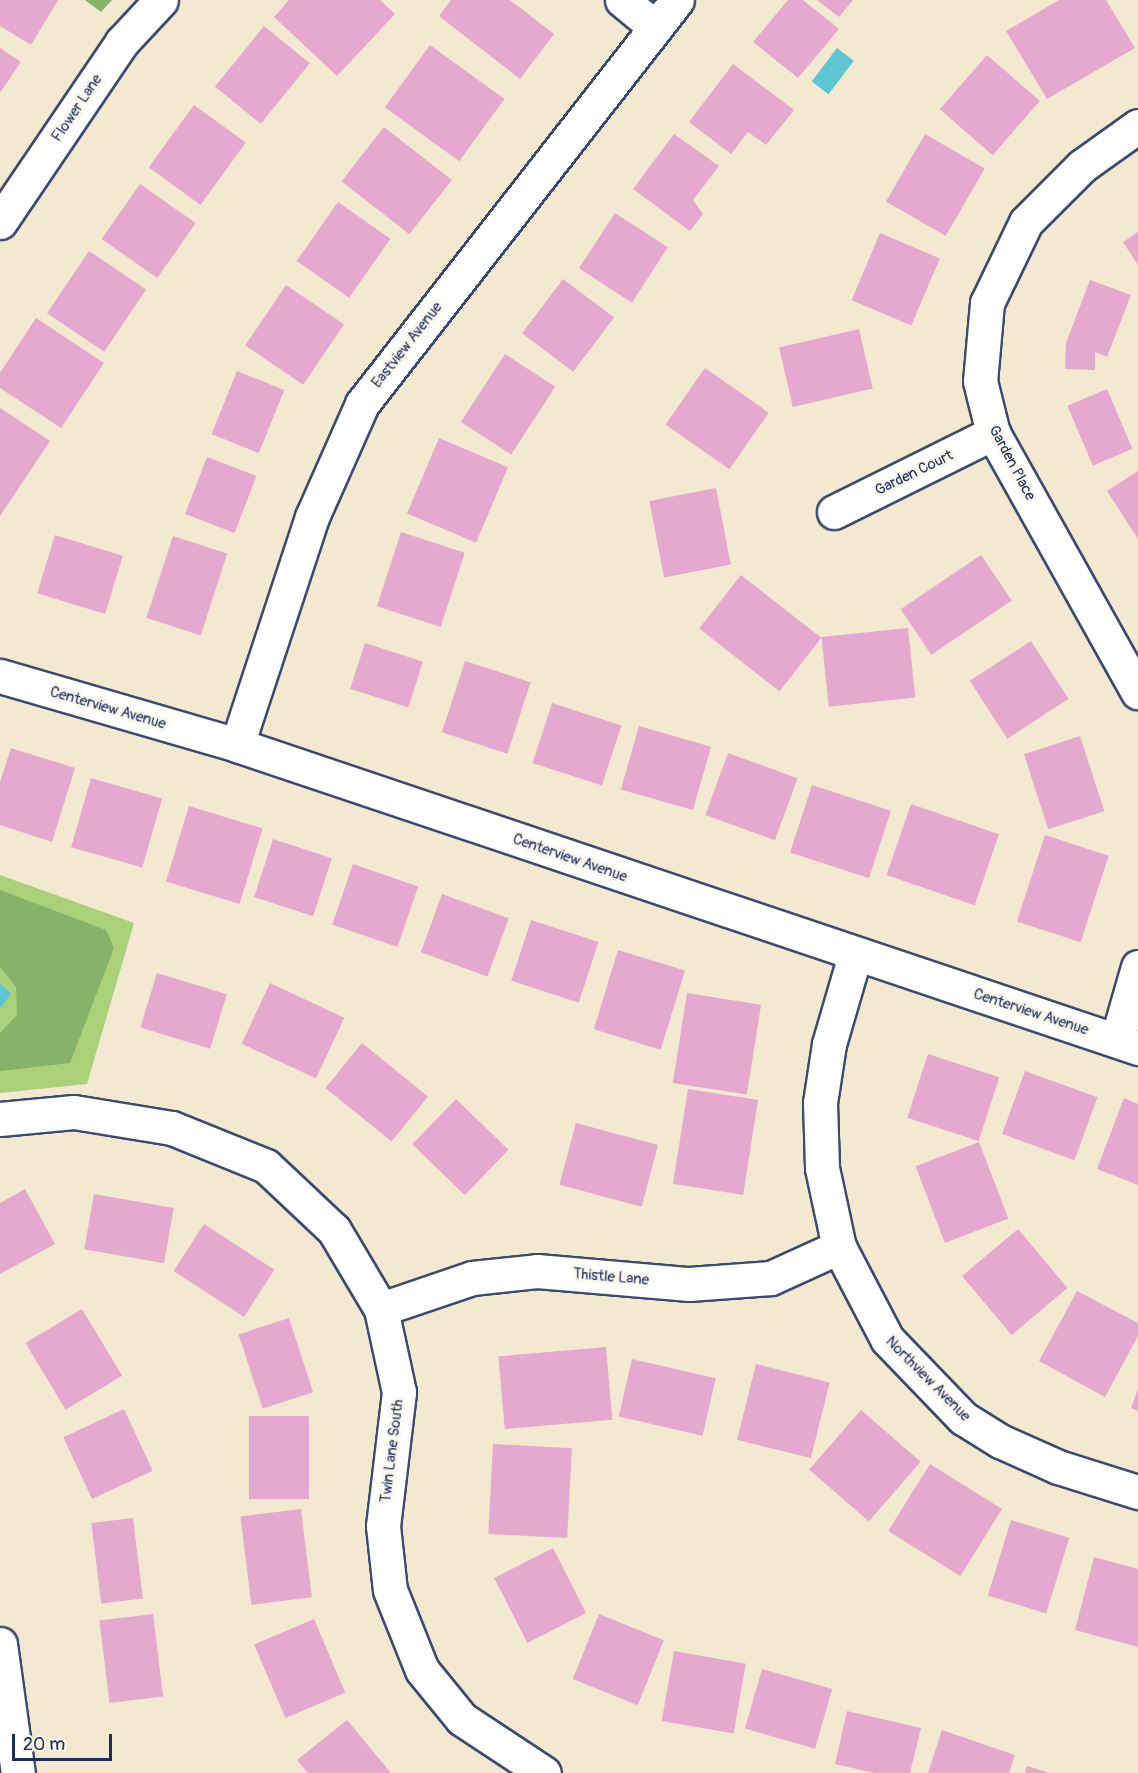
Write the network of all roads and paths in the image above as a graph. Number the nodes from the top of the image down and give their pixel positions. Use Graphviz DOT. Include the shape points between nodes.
graph roads {
  1 [pos="161,0"];
  2 [pos="622,0"];
  3 [pos="677,0"];
  4 [pos="655,27"];
  5 [pos="1138,126"];
  6 [pos="0,222"];
  7 [pos="993,434"];
  8 [pos="834,512"];
  9 [pos="0,676"];
  10 [pos="1138,692"];
  11 [pos="237,746"];
  12 [pos="855,955"];
  13 [pos="1138,967"];
  14 [pos="1128,1044"];
  15 [pos="0,1119"];
  16 [pos="839,1247"];
  17 [pos="381,1309"];
  18 [pos="1138,1492"];
  19 [pos="0,1644"];
  20 [pos="18,1773"];
  21 [pos="544,1773"];
  1 -- 6 [label="street, Flower Lane" via="122,42"];
  2 -- 4 [label="street"];
  3 -- 4 [label="street, Eastview Avenue"];
  4 -- 11 [label="street, Eastview Avenue" via="362,404 312,517"];
  5 -- 7 [label="street, Garden Place" via="1082,166 1026,222 987,303 980,381"];
  7 -- 8 [label="street, Garden Court"];
  7 -- 10 [label="street, Garden Place"];
  9 -- 11 [label="street, Centerview Avenue"];
  11 -- 12 [label="street, Centerview Avenue"];
  12 -- 14 [label="street, Centerview Avenue"];
  12 -- 16 [label="street, Northview Avenue" via="829,1044 820,1103 822,1168"];
  13 -- 14 [label="street"];
  15 -- 17 [label="street, Twin Lane South" via="74,1112 172,1128 266,1166 334,1230"];
  16 -- 17 [label="street, Thistle Lane" via="771,1278 689,1284 537,1271 472,1278"];
  16 -- 18 [label="street, Northview Avenue" via="886,1339 963,1418 1058,1467"];
  17 -- 21 [label="street, Twin Lane South" via="399,1392 383,1526 390,1590 422,1670 462,1719"];
  19 -- 20 [label="street"];
}
